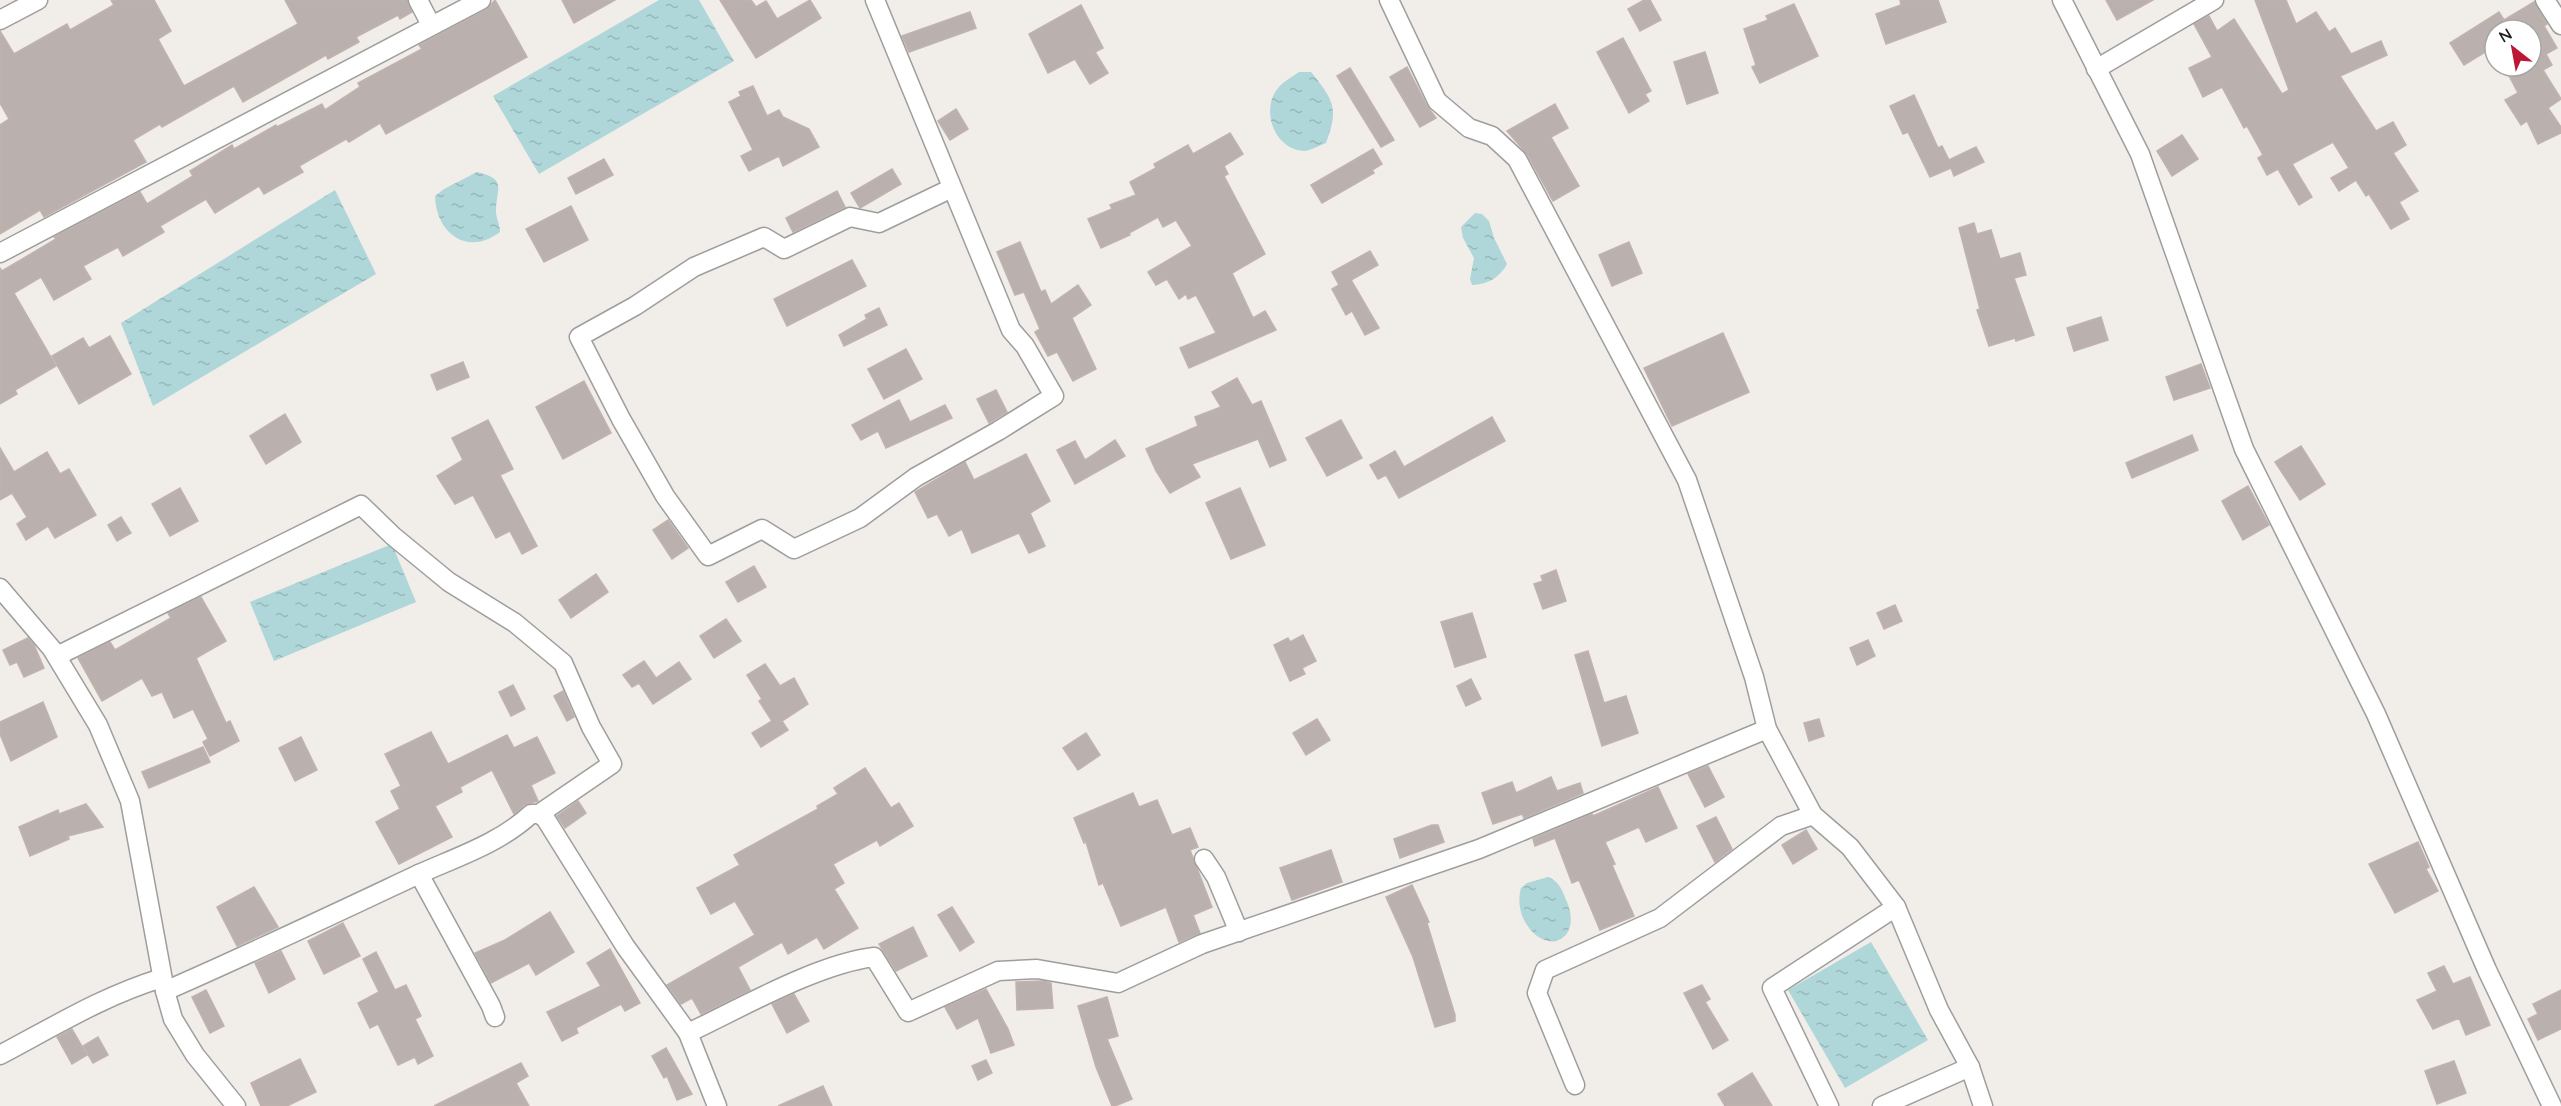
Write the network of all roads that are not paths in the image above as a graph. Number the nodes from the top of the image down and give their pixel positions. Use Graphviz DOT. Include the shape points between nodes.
graph roads {
  1 [pos="38,0"];
  2 [pos="418,0"];
  3 [pos="481,0"];
  4 [pos="875,0"];
  5 [pos="1389,0"];
  6 [pos="2062,0"];
  7 [pos="2214,0"];
  8 [pos="2545,0"];
  9 [pos="0,20"];
  10 [pos="431,25"];
  11 [pos="2561,26"];
  12 [pos="2096,69"];
  13 [pos="952,188"];
  14 [pos="0,253"];
  15 [pos="0,588"];
  16 [pos="57,656"];
  17 [pos="1767,729"];
  18 [pos="539,814"];
  19 [pos="1813,815"];
  20 [pos="1204,859"];
  21 [pos="419,874"];
  22 [pos="1896,907"];
  23 [pos="1239,932"];
  24 [pos="164,985"];
  25 [pos="495,1017"];
  26 [pos="688,1033"];
  27 [pos="0,1055"];
  28 [pos="1970,1067"];
  29 [pos="1575,1085"];
  30 [pos="236,1106"];
  31 [pos="717,1106"];
  32 [pos="1829,1106"];
  33 [pos="1882,1106"];
  34 [pos="1983,1106"];
  35 [pos="2552,1106"];
  1 -- 9 [label="street"];
  2 -- 10 [label="street"];
  3 -- 10 [label="street"];
  4 -- 13 [label="street"];
  5 -- 17 [label="street" via="1437,101 1469,128 1492,136 1517,159 1638,385 1687,480 1754,677"];
  6 -- 12 [label="street"];
  7 -- 12 [label="street"];
  8 -- 11 [label="street"];
  10 -- 14 [label="street"];
  12 -- 35 [label="street" via="2139,154 2244,448 2376,714 2487,970"];
  13 -- 13 [label="street" via="1011,330 1054,396 916,477 860,518 794,549 762,529 708,556 665,496 579,338 694,267 764,237 784,249 850,217 879,223"];
  15 -- 16 [label="street"];
  16 -- 18 [label="street" via="361,505 393,537 449,582 515,623 563,663 612,764"];
  16 -- 24 [label="street" via="98,725 130,801"];
  17 -- 19 [label="street"];
  17 -- 23 [label="street" via="1479,849"];
  18 -- 21 [label="street" via="531,814 515,829"];
  18 -- 26 [label="street" via="625,946"];
  19 -- 22 [label="street" via="1850,847"];
  19 -- 29 [label="street" via="1781,826 1660,918 1545,970 1537,993"];
  20 -- 23 [label="street" via="1216,877"];
  21 -- 24 [label="street" via="272,945"];
  21 -- 25 [label="street"];
  22 -- 28 [label="street" via="1939,1010"];
  22 -- 32 [label="street" via="1772,988"];
  23 -- 26 [label="street" via="1202,944 1118,983 1037,969 998,971 908,1012 874,957 860,959 796,982"];
  24 -- 27 [label="street" via="134,986"];
  24 -- 30 [label="street" via="173,1019 195,1055"];
  26 -- 31 [label="street"];
  28 -- 33 [label="street"];
  28 -- 34 [label="street"];
}
